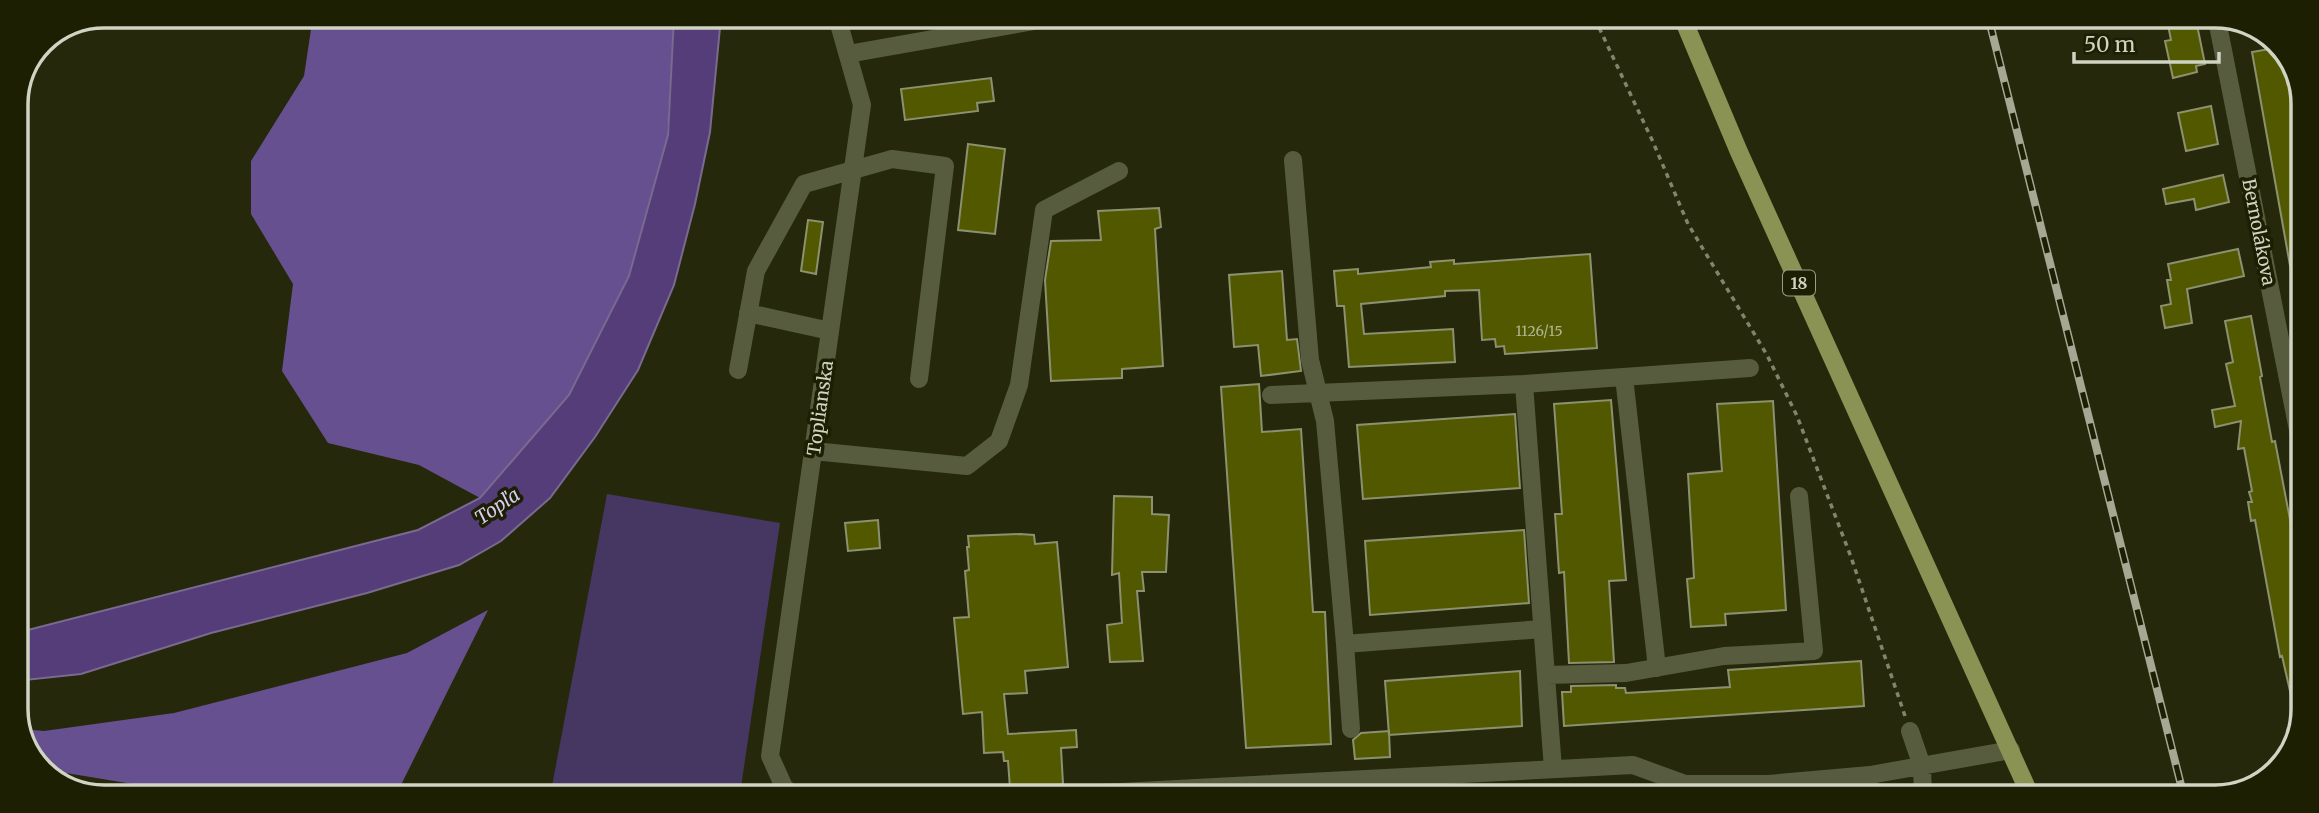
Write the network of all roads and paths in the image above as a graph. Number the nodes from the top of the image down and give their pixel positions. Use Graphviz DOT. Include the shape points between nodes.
graph roads {
  1 [pos="841,28"];
  2 [pos="995,28"];
  3 [pos="1687,28"];
  4 [pos="2219,28"];
  5 [pos="848,54"];
  6 [pos="1293,160"];
  7 [pos="853,170"];
  8 [pos="1119,171"];
  9 [pos="748,313"];
  10 [pos="831,331"];
  11 [pos="1750,368"];
  12 [pos="738,370"];
  13 [pos="1624,377"];
  14 [pos="919,379"];
  15 [pos="1524,384"];
  16 [pos="1318,393"];
  17 [pos="2291,394"];
  18 [pos="1271,395"];
  19 [pos="813,451"];
  20 [pos="1798,496"];
  21 [pos="1542,629"];
  22 [pos="1345,644"];
  23 [pos="1657,668"];
  24 [pos="1546,675"];
  25 [pos="1351,729"];
  26 [pos="1910,731"];
  27 [pos="2011,750"];
  28 [pos="1922,766"];
  29 [pos="1553,769"];
  30 [pos="1870,775"];
  31 [pos="782,785"];
  32 [pos="1251,785"];
  33 [pos="1699,785"];
  34 [pos="1803,785"];
  35 [pos="1870,785"];
  36 [pos="1923,785"];
  37 [pos="2026,785"];
  1 -- 5 [label="street, Toplianska"];
  2 -- 5 [label="street"];
  3 -- 27 [label="main road, 18"];
  4 -- 17 [label="street, Bernolákova"];
  5 -- 7 [label="street, Toplianska" via="862,105"];
  6 -- 16 [label="street" via="1310,360"];
  7 -- 9 [label="street" via="804,184 756,271"];
  7 -- 10 [label="street, Toplianska"];
  7 -- 14 [label="street" via="892,159 945,166"];
  8 -- 19 [label="street" via="1044,210 1019,385 999,441 967,466"];
  9 -- 10 [label="street"];
  9 -- 12 [label="street"];
  10 -- 19 [label="street, Toplianska"];
  11 -- 13 [label="street"];
  13 -- 15 [label="street"];
  13 -- 23 [label="street"];
  15 -- 16 [label="street"];
  15 -- 21 [label="street"];
  16 -- 18 [label="street"];
  16 -- 22 [label="street" via="1325,421"];
  19 -- 31 [label="street, Toplianska" via="771,756"];
  20 -- 23 [label="street" via="1814,651 1724,656"];
  21 -- 22 [label="street"];
  21 -- 24 [label="street"];
  22 -- 25 [label="street"];
  23 -- 24 [label="street"];
  24 -- 29 [label="street"];
  26 -- 28 [label="street"];
  27 -- 28 [label="street"];
  27 -- 37 [label="main road, 18"];
  28 -- 30 [label="street"];
  28 -- 36 [label="street"];
  29 -- 32 [label="street"];
  29 -- 33 [label="street" via="1633,765"];
  30 -- 34 [label="street"];
  30 -- 35 [label="street"];
}
